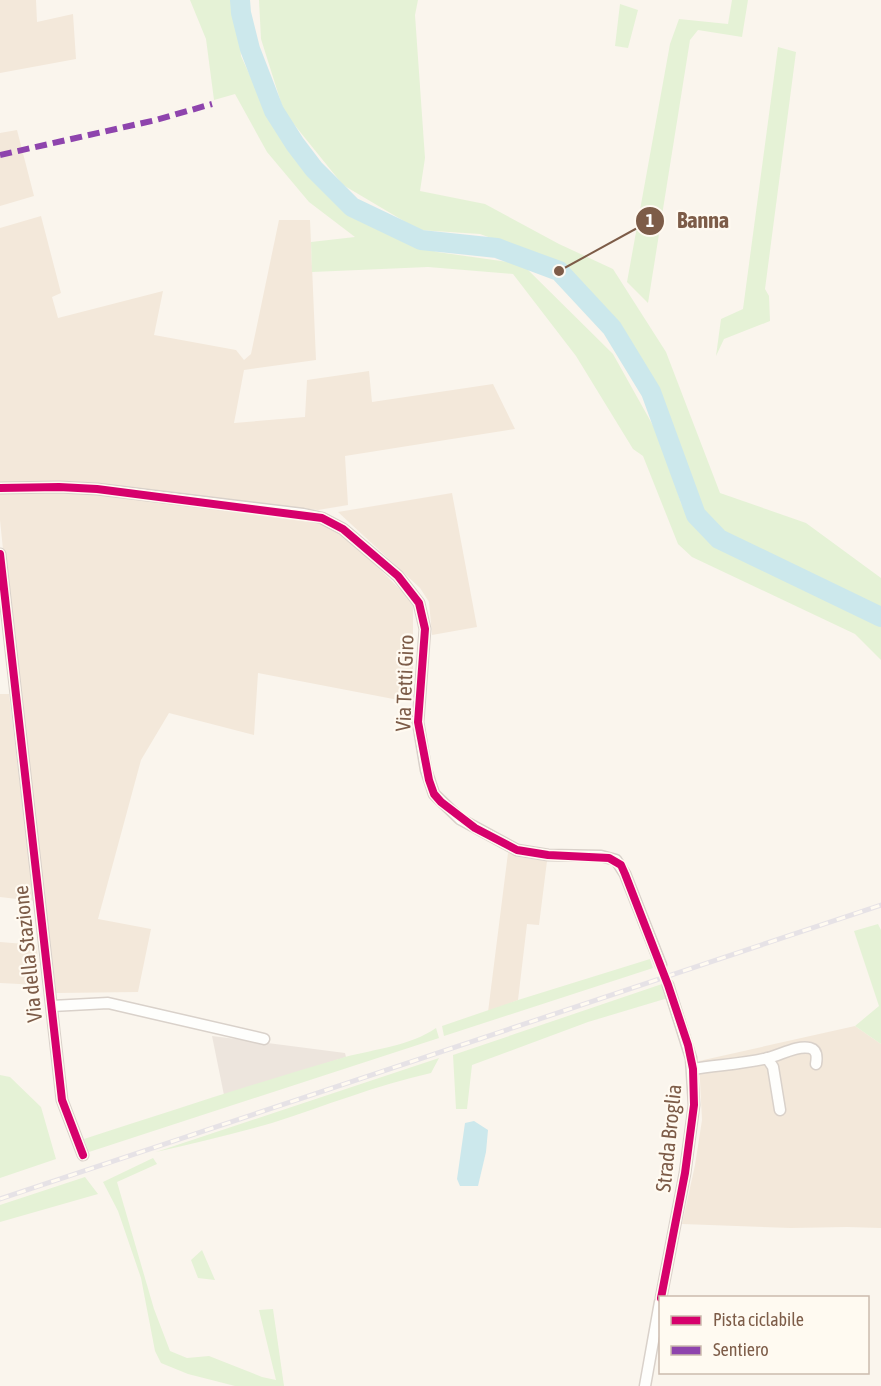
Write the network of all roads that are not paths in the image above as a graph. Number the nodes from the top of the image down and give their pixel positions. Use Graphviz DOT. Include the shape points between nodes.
graph roads {
  1 [pos="0,488"];
  2 [pos="0,554"];
  3 [pos="661,964"];
  4 [pos="668,985"];
  5 [pos="52,1006"];
  6 [pos="264,1039"];
  7 [pos="767,1058"];
  8 [pos="816,1064"];
  9 [pos="693,1069"];
  10 [pos="780,1110"];
  11 [pos="83,1155"];
  12 [pos="662,1296"];
  13 [pos="659,1311"];
  14 [pos="645,1386"];
  1 -- 3 [label="street, Via Tetti Giro" via="79,488 189,500 303,514 343,529 398,576 419,603 425,648 418,722 434,794 460,819 516,850 616,860"];
  2 -- 5 [label="street, Via della Stazione"];
  4 -- 9 [label="street, Strada Broglia"];
  5 -- 6 [label="street" via="108,1003"];
  5 -- 11 [label="street, Via della Stazione" via="62,1100"];
  7 -- 8 [label="street" via="810,1048 816,1054"];
  7 -- 9 [label="street"];
  7 -- 10 [label="street" via="773,1067"];
  9 -- 12 [label="street, Strada Broglia" via="694,1105 685,1173"];
  13 -- 14 [label="street, Strada Broglia"];
}
